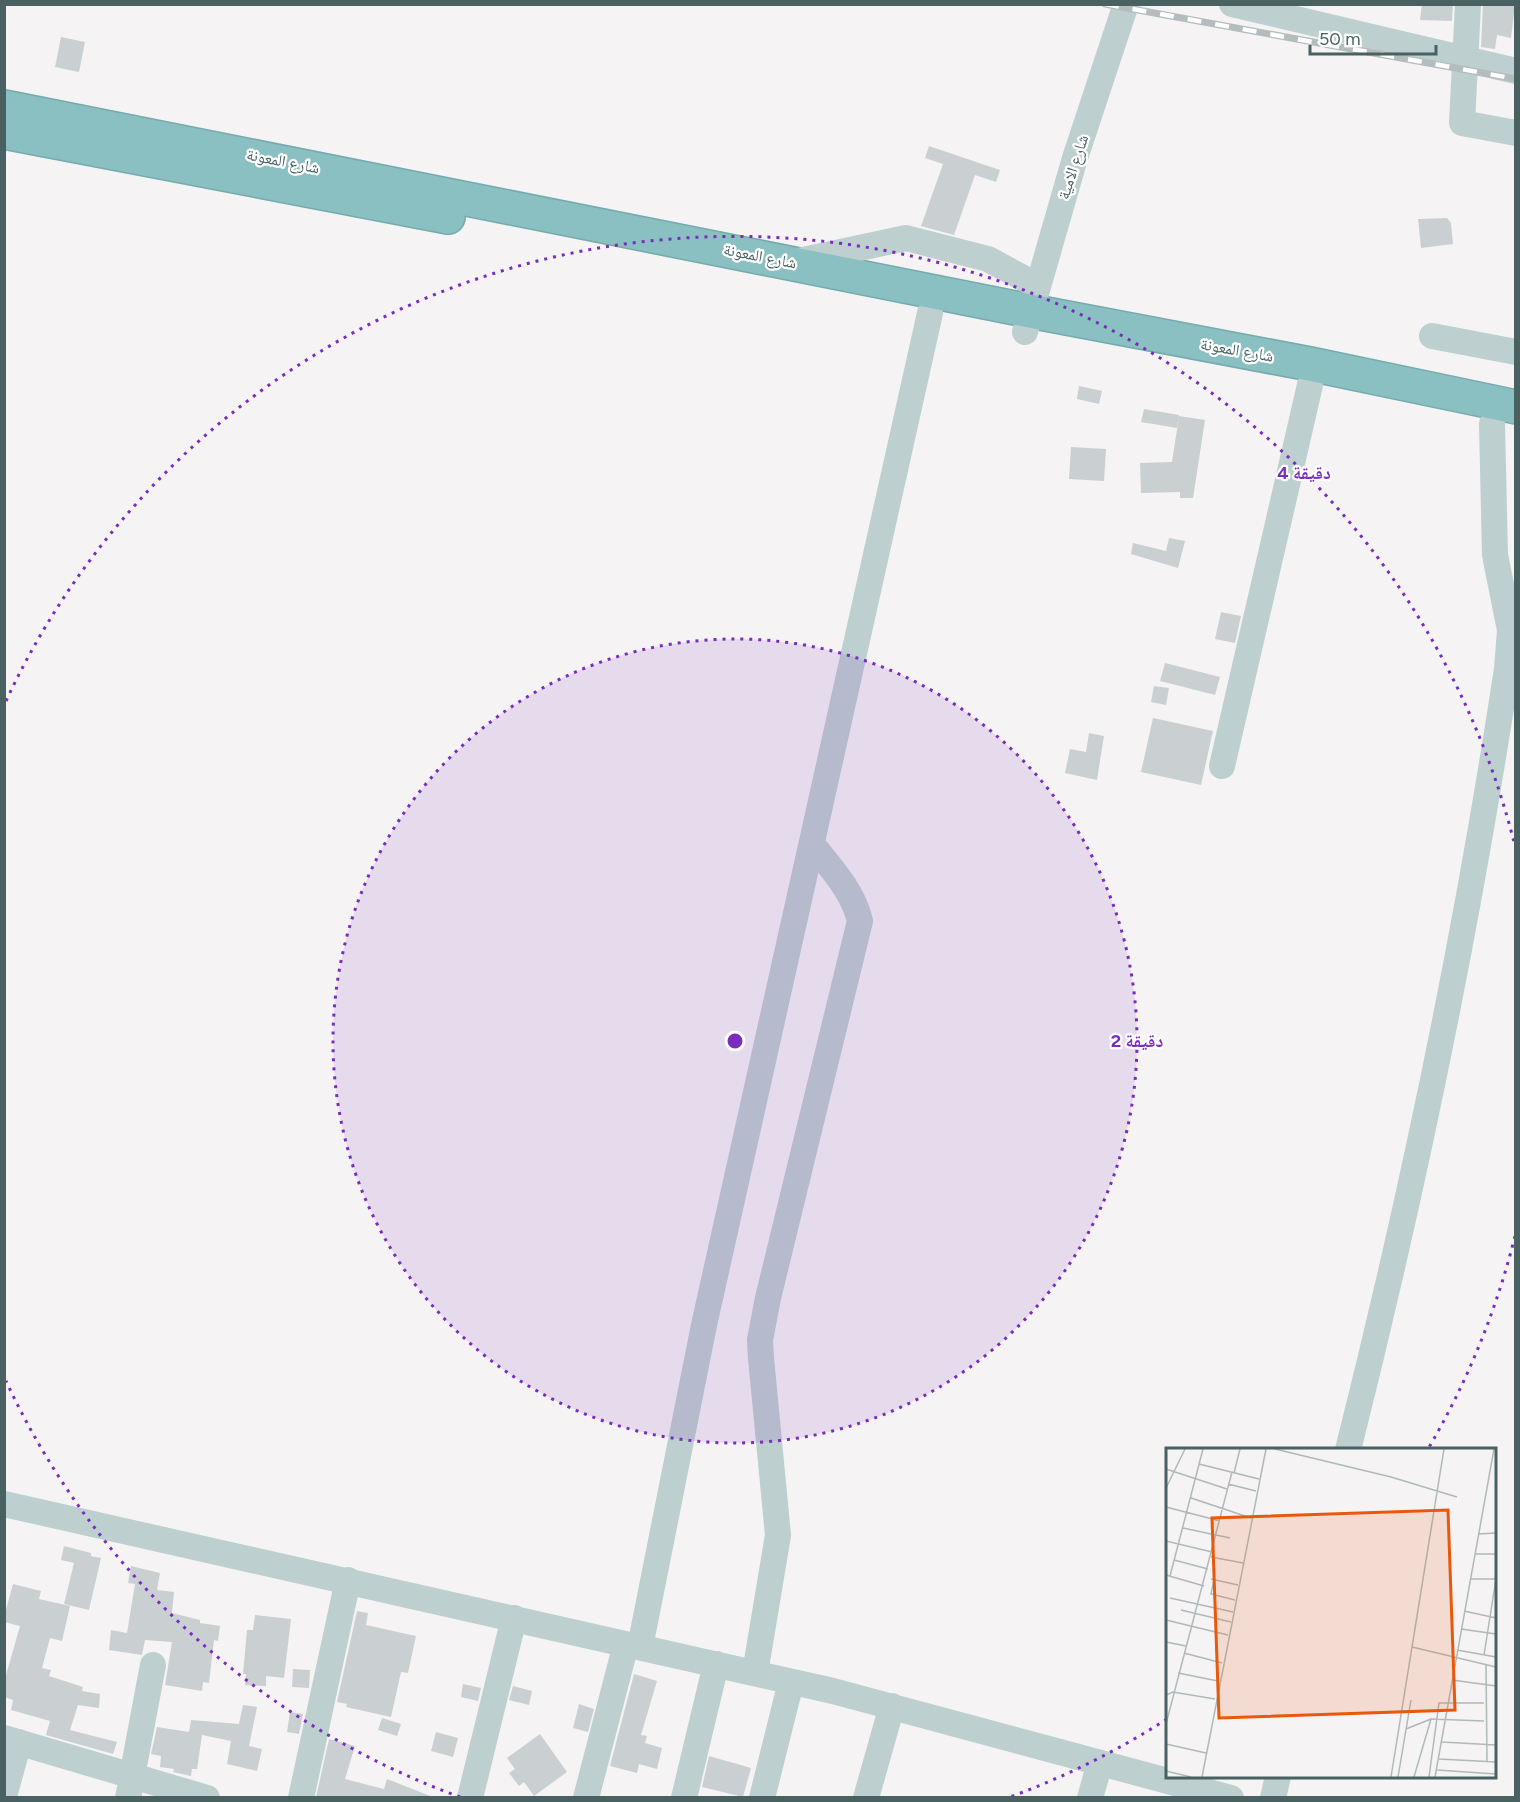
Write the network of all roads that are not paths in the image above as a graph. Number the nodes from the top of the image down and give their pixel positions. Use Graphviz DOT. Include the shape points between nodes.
graph roads {
  1 [pos="1126,4"];
  2 [pos="1232,4"];
  3 [pos="1467,4"];
  4 [pos="1298,12"];
  5 [pos="1464,60"];
  6 [pos="1515,71"];
  7 [pos="4,107"];
  8 [pos="4,132"];
  9 [pos="1515,133"];
  10 [pos="791,262"];
  11 [pos="1030,309"];
  12 [pos="930,313"];
  13 [pos="1432,336"];
  14 [pos="1515,352"];
  15 [pos="1311,386"];
  16 [pos="1508,420"];
  17 [pos="1507,728"];
  18 [pos="1222,766"];
  19 [pos="812,844"];
  20 [pos="1348,1448"];
  21 [pos="4,1504"];
  22 [pos="348,1580"];
  23 [pos="513,1618"];
  24 [pos="633,1645"];
  25 [pos="716,1664"];
  26 [pos="153,1665"];
  27 [pos="755,1673"];
  28 [pos="791,1682"];
  29 [pos="892,1706"];
  30 [pos="12,1740"];
  31 [pos="1100,1763"];
  32 [pos="1278,1778"];
  33 [pos="131,1787"];
  34 [pos="4,1796"];
  35 [pos="207,1797"];
  36 [pos="301,1797"];
  37 [pos="470,1797"];
  38 [pos="586,1797"];
  39 [pos="684,1797"];
  40 [pos="762,1797"];
  41 [pos="866,1797"];
  42 [pos="1090,1797"];
  43 [pos="1231,1797"];
  44 [pos="1273,1797"];
  1 -- 11 [label="street, شارع الامية"];
  2 -- 4 [label="street"];
  3 -- 5 [label="street"];
  4 -- 5 [label="street"];
  5 -- 6 [label="street"];
  5 -- 9 [label="street" via="1462,123"];
  7 -- 10 [label="highway, شارع المعونة"];
  8 -- 12 [label="highway, شارع المعونة"];
  10 -- 11 [label="highway, شارع المعونة"];
  10 -- 11 [label="street" via="906,238 988,259"];
  11 -- 12 [label="highway, شارع المعونة"];
  11 -- 15 [label="highway, شارع المعونة"];
  11 -- 16 [label="highway, شارع المعونة" via="1310,364"];
  12 -- 19 [label="street"];
  13 -- 14 [label="street"];
  15 -- 16 [label="highway, شارع المعونة"];
  15 -- 18 [label="street"];
  16 -- 17 [label="street" via="1496,555 1510,630"];
  17 -- 20 [label="street" via="1410,1188"];
  19 -- 24 [label="street"];
  19 -- 27 [label="street" via="856,904 860,921 760,1340 778,1535"];
  21 -- 22 [label="street"];
  22 -- 23 [label="street"];
  22 -- 36 [label="street"];
  23 -- 24 [label="street"];
  23 -- 37 [label="street"];
  24 -- 25 [label="street"];
  24 -- 38 [label="street"];
  25 -- 27 [label="street"];
  25 -- 39 [label="street"];
  26 -- 33 [label="street"];
  27 -- 28 [label="street"];
  28 -- 29 [label="street"];
  28 -- 40 [label="street"];
  29 -- 31 [label="street"];
  29 -- 41 [label="street"];
  30 -- 33 [label="street"];
  30 -- 34 [label="street"];
  31 -- 42 [label="street"];
  31 -- 43 [label="street"];
  32 -- 44 [label="street"];
  33 -- 35 [label="street"];
}
